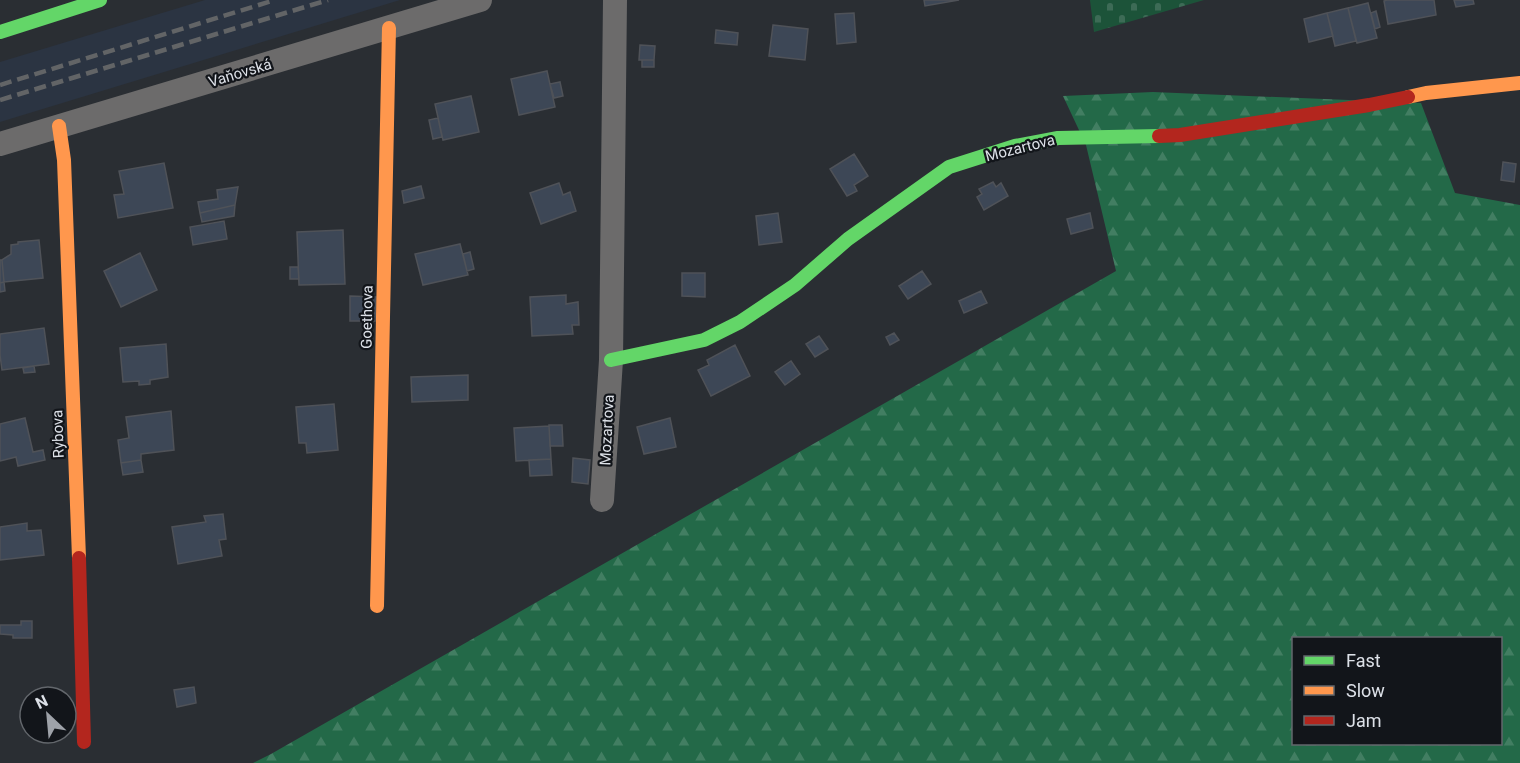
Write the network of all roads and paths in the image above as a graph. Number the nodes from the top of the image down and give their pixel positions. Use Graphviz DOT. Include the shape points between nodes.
graph roads {
  1 [pos="100,0"];
  2 [pos="480,0"];
  3 [pos="615,0"];
  4 [pos="389,28"];
  5 [pos="0,32"];
  6 [pos="1520,83"];
  7 [pos="59,126"];
  8 [pos="0,144"];
  9 [pos="611,360"];
  10 [pos="603,500"];
  11 [pos="377,606"];
  12 [pos="84,742"];
  1 -- 5 [label="street"];
  2 -- 4 [label="street, Vaňovská"];
  3 -- 9 [label="street, Mozartova"];
  4 -- 7 [label="street, Vaňovská"];
  4 -- 11 [label="street, Goethova"];
  6 -- 9 [label="street, Mozartova" via="1426,93 1180,135 1058,138 1015,146 949,167 848,239 795,285 740,322 704,339"];
  7 -- 8 [label="street, Vaňovská"];
  7 -- 12 [label="street, Rybova" via="64,160"];
  9 -- 10 [label="street, Mozartova"];
}
